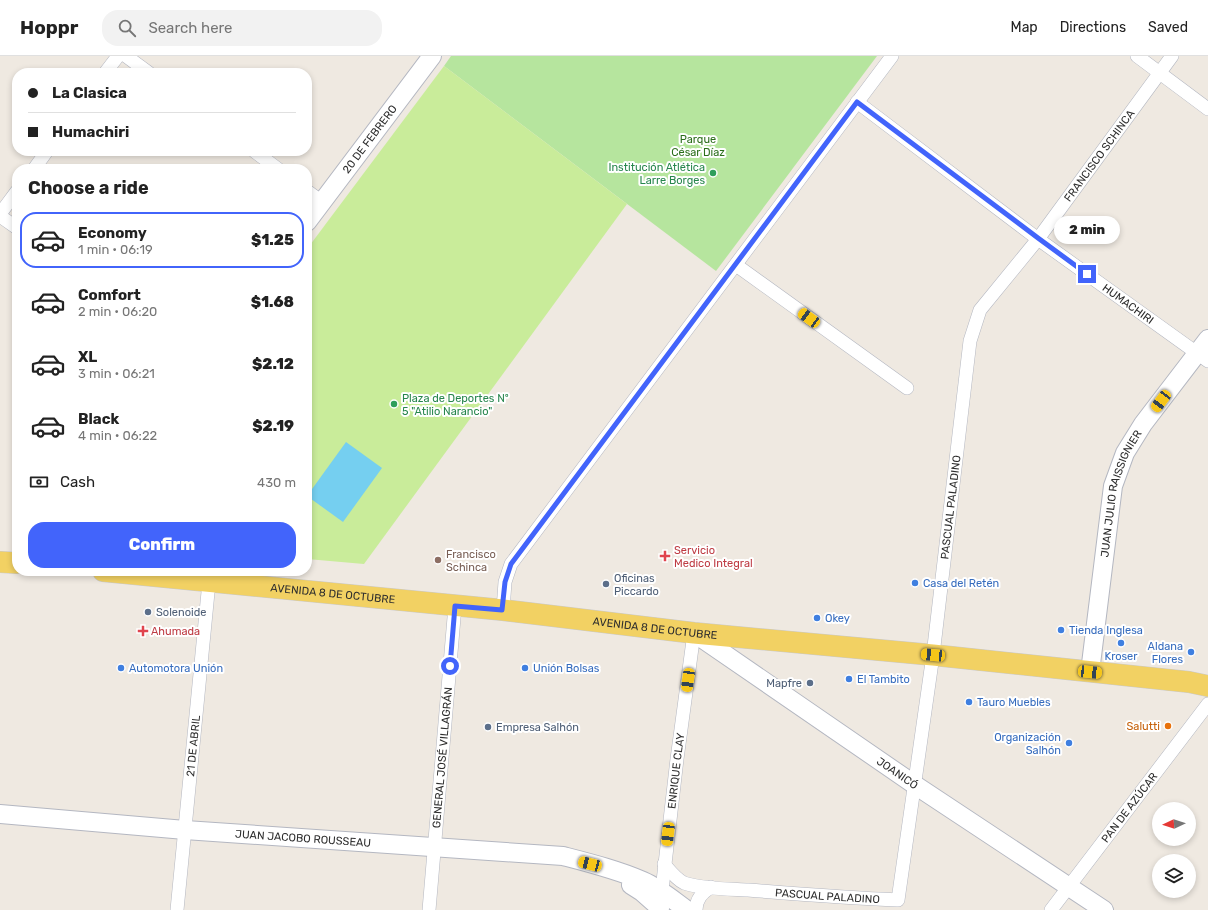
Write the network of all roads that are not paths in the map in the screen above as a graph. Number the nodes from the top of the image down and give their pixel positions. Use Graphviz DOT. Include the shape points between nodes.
graph roads {
  1 [pos="118,56"];
  2 [pos="126,56"];
  3 [pos="432,56"];
  4 [pos="892,56"];
  5 [pos="1137,56"];
  6 [pos="1172,56"];
  7 [pos="109,68"];
  8 [pos="142,68"];
  9 [pos="1159,72"];
  10 [pos="857,102"];
  11 [pos="1208,108"];
  12 [pos="261,156"];
  13 [pos="271,164"];
  14 [pos="312,195"];
  15 [pos="12,198"];
  16 [pos="322,202"];
  17 [pos="0,215"];
  18 [pos="312,215"];
  19 [pos="12,224"];
  20 [pos="1038,238"];
  21 [pos="736,265"];
  22 [pos="980,310"];
  23 [pos="1208,338"];
  24 [pos="1202,357"];
  25 [pos="907,388"];
  26 [pos="0,562"];
  27 [pos="12,563"];
  28 [pos="151,576"];
  29 [pos="209,582"];
  30 [pos="455,606"];
  31 [pos="502,610"];
  32 [pos="694,633"];
  33 [pos="933,655"];
  34 [pos="1090,672"];
  35 [pos="1208,686"];
  36 [pos="1208,704"];
  37 [pos="915,785"];
  38 [pos="0,814"];
  39 [pos="185,830"];
  40 [pos="433,848"];
  41 [pos="664,864"];
  42 [pos="711,887"];
  43 [pos="1069,887"];
  44 [pos="660,903"];
  45 [pos="177,910"];
  46 [pos="428,910"];
  47 [pos="687,910"];
  48 [pos="696,910"];
  49 [pos="1051,910"];
  50 [pos="1104,910"];
  1 -- 7 [label="street"];
  2 -- 8 [label="street"];
  3 -- 16 [label="street, 20 DE FEBRERO"];
  4 -- 10 [label="street"];
  5 -- 9 [label="street"];
  6 -- 9 [label="street, FRANCISCO SCHINCA"];
  9 -- 11 [label="street"];
  9 -- 20 [label="street, FRANCISCO SCHINCA"];
  10 -- 20 [label="street, HUMACHIRI"];
  10 -- 21 [label="street"];
  12 -- 13 [label="street"];
  14 -- 16 [label="street"];
  15 -- 17 [label="street"];
  16 -- 18 [label="street, 20 DE FEBRERO"];
  17 -- 19 [label="street"];
  20 -- 22 [label="street, FRANCISCO SCHINCA"];
  20 -- 24 [label="street, HUMACHIRI"];
  21 -- 25 [label="street"];
  21 -- 31 [label="street" via="511,564 505,582"];
  22 -- 33 [label="street, PASCUAL PALADINO" via="970,341"];
  23 -- 24 [label="street, JUAN JULIO RAISSIGNIER"];
  24 -- 34 [label="street, JUAN JULIO RAISSIGNIER" via="1143,424 1125,453 1113,486"];
  26 -- 27 [label="main road"];
  28 -- 29 [label="main road, AVENIDA 8 DE OCTUBRE"];
  29 -- 30 [label="main road, AVENIDA 8 DE OCTUBRE"];
  29 -- 39 [label="street, 21 DE ABRIL"];
  30 -- 31 [label="main road, AVENIDA 8 DE OCTUBRE"];
  30 -- 40 [label="street, GENERAL JOSÉ VILLAGRÁN"];
  31 -- 32 [label="main road, AVENIDA 8 DE OCTUBRE"];
  32 -- 33 [label="main road, AVENIDA 8 DE OCTUBRE"];
  32 -- 37 [label="street, JOANICÓ"];
  32 -- 41 [label="street, ENRIQUE CLAY"];
  33 -- 34 [label="main road, AVENIDA 8 DE OCTUBRE"];
  33 -- 37 [label="street, PASCUAL PALADINO"];
  34 -- 35 [label="main road, AVENIDA 8 DE OCTUBRE"];
  36 -- 43 [label="street, PAN DE AZÚCAR"];
  37 -- 42 [label="street, PASCUAL PALADINO" via="898,900"];
  37 -- 43 [label="street, JOANICÓ"];
  38 -- 39 [label="street, JUAN JACOBO ROUSSEAU"];
  39 -- 40 [label="street, JUAN JACOBO ROUSSEAU"];
  39 -- 45 [label="street, 21 DE ABRIL"];
  40 -- 44 [label="street, JUAN JACOBO ROUSSEAU" via="563,856 643,881"];
  40 -- 46 [label="street, GENERAL JOSÉ VILLAGRÁN"];
  41 -- 42 [label="street, PASCUAL PALADINO" via="683,882"];
  41 -- 44 [label="street, ENRIQUE CLAY"];
  42 -- 48 [label="street" via="699,898"];
  43 -- 49 [label="street, PAN DE AZÚCAR"];
  43 -- 50 [label="street, JOANICÓ"];
  44 -- 47 [label="street, JUAN JACOBO ROUSSEAU"];
}
